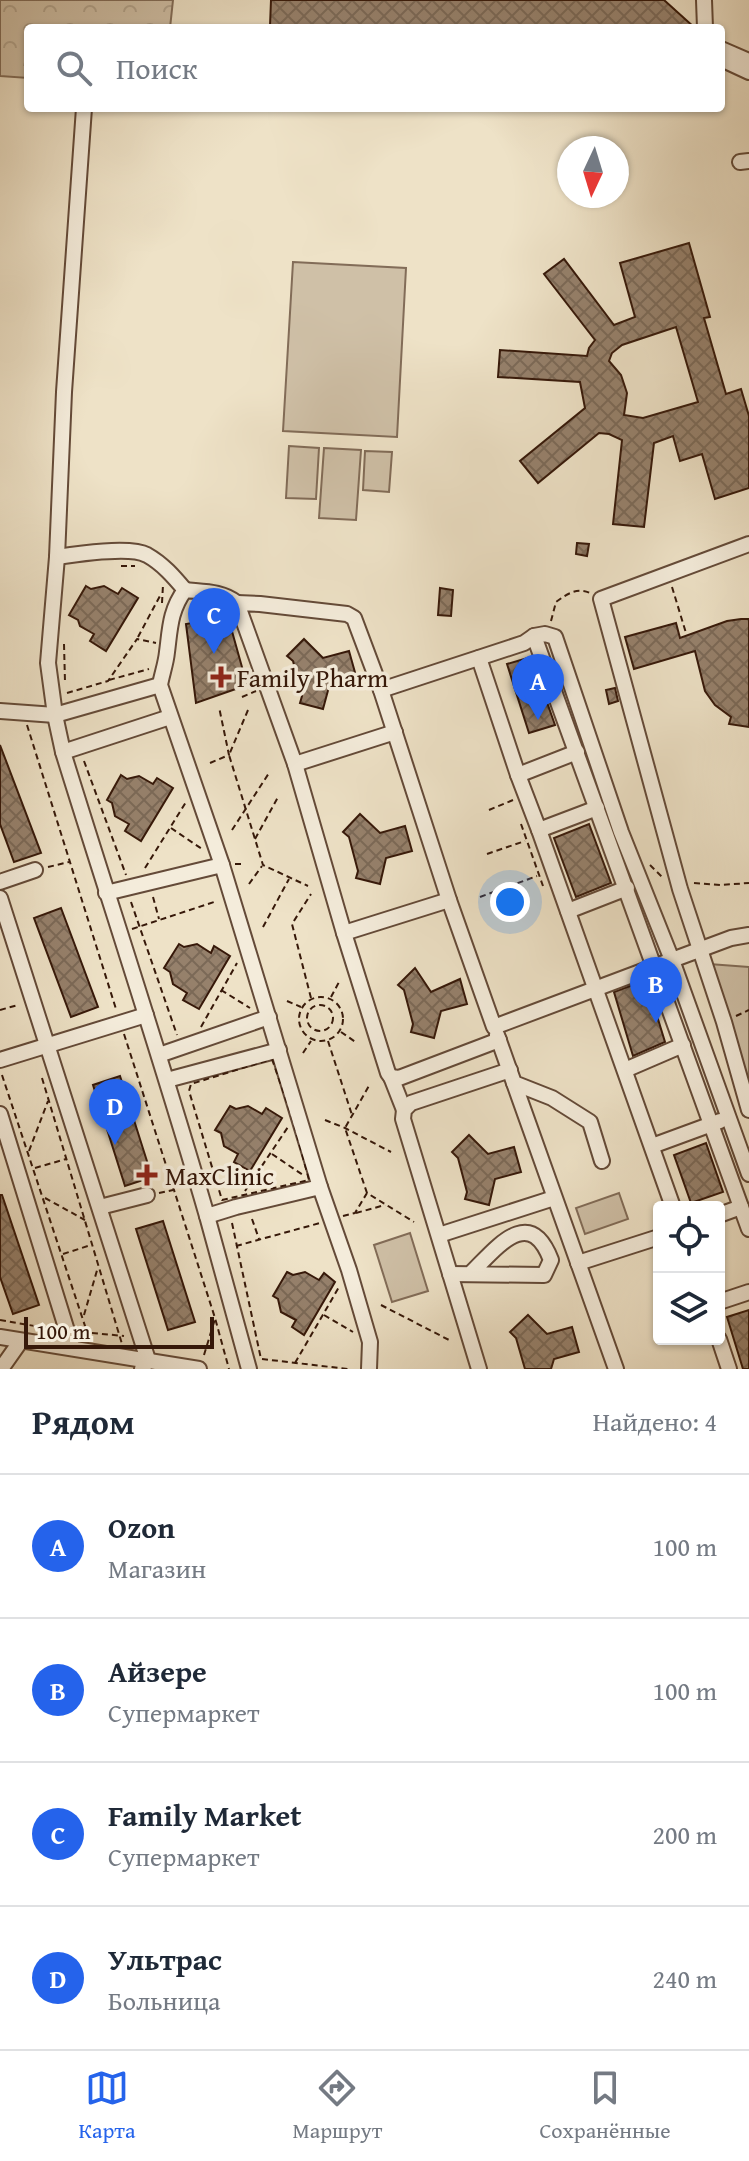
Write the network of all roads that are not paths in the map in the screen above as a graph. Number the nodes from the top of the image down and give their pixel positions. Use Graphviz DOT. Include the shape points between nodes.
graph roads {
  1 [pos="704,0"];
  2 [pos="705,24"];
  3 [pos="725,51"];
  4 [pos="725,61"];
  5 [pos="749,61"];
  6 [pos="749,72"];
  7 [pos="84,112"];
  8 [pos="749,544"];
  9 [pos="57,557"];
  10 [pos="185,590"];
  11 [pos="237,603"];
  12 [pos="534,636"];
  13 [pos="479,658"];
  14 [pos="160,685"];
  15 [pos="381,690"];
  16 [pos="0,711"];
  17 [pos="55,715"];
  18 [pos="170,717"];
  19 [pos="395,732"];
  20 [pos="63,752"];
  21 [pos="577,752"];
  22 [pos="295,764"];
  23 [pos="518,775"];
  24 [pos="597,808"];
  25 [pos="540,833"];
  26 [pos="222,865"];
  27 [pos="35,870"];
  28 [pos="0,882"];
  29 [pos="627,888"];
  30 [pos="106,893"];
  31 [pos="0,898"];
  32 [pos="449,900"];
  33 [pos="568,911"];
  34 [pos="344,933"];
  35 [pos="749,935"];
  36 [pos="700,949"];
  37 [pos="672,960"];
  38 [pos="654,967"];
  39 [pos="596,989"];
  40 [pos="146,1015"];
  41 [pos="269,1017"];
  42 [pos="497,1034"];
  43 [pos="683,1045"];
  44 [pos="49,1046"];
  45 [pos="279,1050"];
  46 [pos="159,1055"];
  47 [pos="1,1066"];
  48 [pos="625,1070"];
  49 [pos="391,1077"];
  50 [pos="512,1077"];
  51 [pos="167,1080"];
  52 [pos="404,1110"];
  53 [pos="749,1110"];
  54 [pos="0,1114"];
  55 [pos="728,1118"];
  56 [pos="712,1124"];
  57 [pos="652,1146"];
  58 [pos="602,1161"];
  59 [pos="749,1174"];
  60 [pos="315,1184"];
  61 [pos="147,1195"];
  62 [pos="554,1198"];
  63 [pos="671,1201"];
  64 [pos="100,1207"];
  65 [pos="741,1207"];
  66 [pos="725,1213"];
  67 [pos="207,1216"];
  68 [pos="749,1229"];
  69 [pos="439,1235"];
  70 [pos="653,1239"];
  71 [pos="578,1263"];
  72 [pos="450,1274"];
  73 [pos="470,1274"];
  74 [pos="749,1292"];
  75 [pos="725,1300"];
  76 [pos="0,1337"];
  77 [pos="20,1342"];
  78 [pos="721,1345"];
  79 [pos="72,1347"];
  80 [pos="202,1363"];
  81 [pos="247,1363"];
  82 [pos="145,1365"];
  83 [pos="1,1369"];
  84 [pos="369,1369"];
  85 [pos="479,1369"];
  86 [pos="616,1369"];
  87 [pos="729,1369"];
  1 -- 2 [label="lane"];
  3 -- 5 [label="lane"];
  4 -- 6 [label="lane"];
  7 -- 9 [label="lane"];
  8 -- 36 [label="lane" via="601,599"];
  9 -- 10 [label="lane" via="96,551 144,553 170,571"];
  9 -- 17 [label="lane" via="48,663"];
  10 -- 11 [label="lane" via="217,593"];
  10 -- 14 [label="lane" via="169,623"];
  11 -- 15 [label="lane" via="354,618"];
  11 -- 22 [label="lane"];
  12 -- 13 [label="lane"];
  12 -- 21 [label="lane"];
  12 -- 37 [label="lane" via="555,637 621,832"];
  13 -- 15 [label="lane"];
  13 -- 23 [label="lane"];
  14 -- 17 [label="lane"];
  14 -- 18 [label="lane"];
  15 -- 19 [label="lane"];
  16 -- 17 [label="lane"];
  17 -- 20 [label="lane"];
  18 -- 20 [label="lane"];
  18 -- 26 [label="lane"];
  19 -- 22 [label="lane"];
  19 -- 32 [label="lane"];
  20 -- 30 [label="lane"];
  21 -- 23 [label="lane"];
  21 -- 24 [label="lane"];
  22 -- 34 [label="lane"];
  23 -- 25 [label="lane"];
  24 -- 25 [label="lane"];
  24 -- 29 [label="lane"];
  25 -- 33 [label="lane"];
  26 -- 30 [label="lane"];
  26 -- 41 [label="lane"];
  27 -- 28 [label="lane"];
  29 -- 33 [label="lane"];
  29 -- 38 [label="lane"];
  30 -- 40 [label="lane"];
  31 -- 44 [label="lane"];
  32 -- 34 [label="lane"];
  32 -- 42 [label="lane"];
  33 -- 39 [label="lane"];
  34 -- 49 [label="lane"];
  35 -- 36 [label="lane"];
  36 -- 37 [label="lane"];
  36 -- 53 [label="lane"];
  37 -- 38 [label="lane"];
  37 -- 55 [label="lane"];
  38 -- 39 [label="lane"];
  38 -- 43 [label="lane"];
  39 -- 42 [label="lane"];
  39 -- 48 [label="lane"];
  40 -- 44 [label="lane"];
  40 -- 46 [label="lane"];
  41 -- 45 [label="lane"];
  41 -- 46 [label="lane"];
  42 -- 49 [label="lane"];
  42 -- 50 [label="lane"];
  43 -- 48 [label="lane"];
  43 -- 56 [label="lane"];
  44 -- 47 [label="lane"];
  44 -- 64 [label="lane"];
  45 -- 51 [label="lane"];
  45 -- 60 [label="lane"];
  46 -- 51 [label="lane"];
  48 -- 57 [label="lane"];
  49 -- 52 [label="lane"];
  50 -- 52 [label="lane" via="411,1103"];
  50 -- 58 [label="lane" via="590,1122"];
  50 -- 62 [label="lane"];
  51 -- 67 [label="lane"];
  52 -- 69 [label="lane"];
  54 -- 79 [label="lane"];
  55 -- 56 [label="lane"];
  55 -- 59 [label="lane"];
  56 -- 57 [label="lane"];
  56 -- 65 [label="lane"];
  57 -- 63 [label="lane"];
  60 -- 67 [label="lane"];
  60 -- 84 [label="lane" via="370,1342"];
  61 -- 64 [label="lane"];
  62 -- 69 [label="lane"];
  62 -- 71 [label="lane"];
  64 -- 82 [label="lane"];
  65 -- 66 [label="lane"];
  65 -- 68 [label="lane"];
  67 -- 81 [label="lane"];
  69 -- 72 [label="lane"];
  70 -- 71 [label="lane"];
  71 -- 86 [label="lane"];
  72 -- 73 [label="lane"];
  72 -- 85 [label="lane"];
  73 -- 73 [label="lane" via="544,1275 551,1260 545,1243 528,1233 511,1235"];
  74 -- 75 [label="lane"];
  76 -- 77 [label="lane"];
  77 -- 79 [label="lane"];
  77 -- 83 [label="lane"];
  78 -- 87 [label="lane"];
  79 -- 82 [label="lane"];
  80 -- 82 [label="lane"];
}
